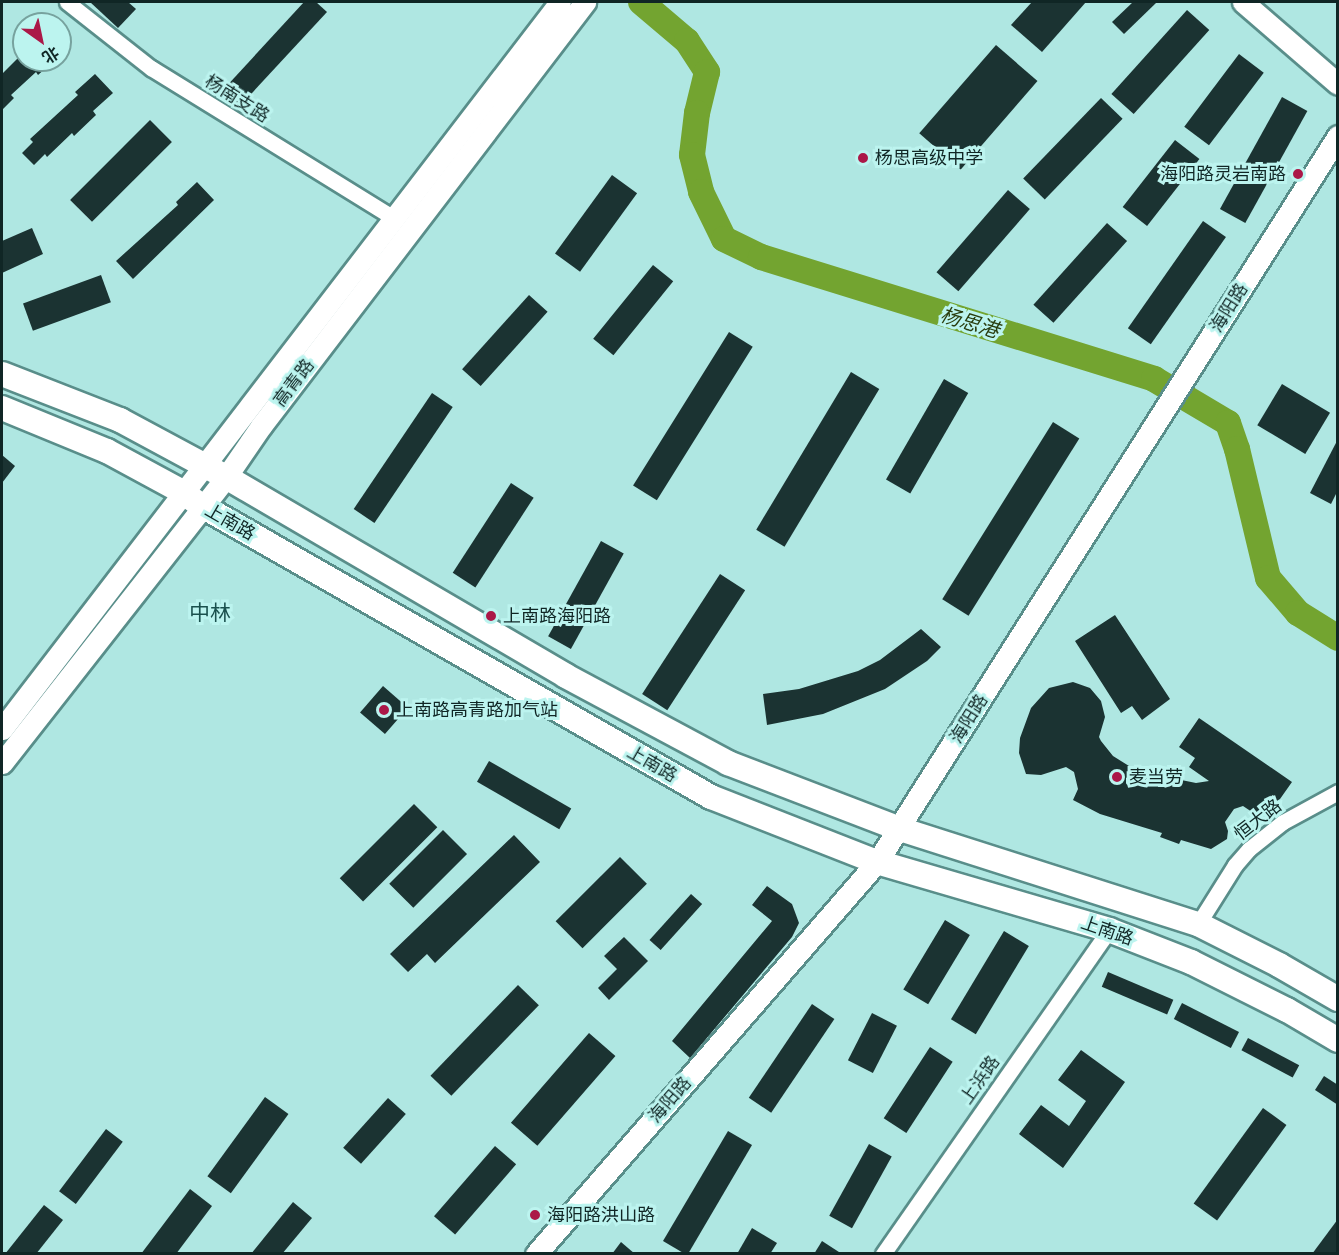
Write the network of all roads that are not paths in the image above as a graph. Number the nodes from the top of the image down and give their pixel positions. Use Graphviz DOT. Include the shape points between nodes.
graph roads {
  1 [pos="67,2"];
  2 [pos="1243,2"];
  3 [pos="575,4"];
  4 [pos="1338,84"];
  5 [pos="1338,136"];
  6 [pos="394,218"];
  7 [pos="2,374"];
  8 [pos="2,408"];
  9 [pos="202,465"];
  10 [pos="226,477"];
  11 [pos="181,491"];
  12 [pos="202,506"];
  13 [pos="2,729"];
  14 [pos="2,763"];
  15 [pos="1338,792"];
  16 [pos="900,829"];
  17 [pos="877,862"];
  18 [pos="1198,924"];
  19 [pos="1109,930"];
  20 [pos="1338,999"];
  21 [pos="1338,1040"];
  22 [pos="537,1254"];
  23 [pos="883,1254"];
  1 -- 6 [label="street, 杨南支路" via="151,68"];
  2 -- 4 [label="main road"];
  3 -- 6 [label="main road, 高青路"];
  3 -- 10 [label="main road, 高青路"];
  5 -- 16 [label="main road, 海阳路"];
  6 -- 9 [label="main road, 高青路"];
  7 -- 9 [label="main road, 上南路" via="120,420"];
  8 -- 11 [label="main road, 上南路" via="107,452"];
  9 -- 10 [label="main road, 上南路"];
  9 -- 11 [label="main road, 高青路"];
  10 -- 12 [label="main road, 高青路"];
  10 -- 16 [label="main road, 上南路" via="566,676 728,763"];
  11 -- 12 [label="main road, 上南路"];
  11 -- 13 [label="main road, 高青路"];
  12 -- 14 [label="main road, 高青路"];
  12 -- 17 [label="main road, 上南路" via="711,797"];
  15 -- 18 [label="street, 恒大路" via="1282,822 1249,849"];
  16 -- 17 [label="main road, 海阳路"];
  16 -- 18 [label="main road, 上南路"];
  17 -- 19 [label="main road, 上南路"];
  17 -- 22 [label="main road, 海阳路"];
  18 -- 20 [label="main road, 上南路"];
  19 -- 21 [label="main road, 上南路" via="1191,962"];
  19 -- 23 [label="street, 上浜路"];
}
